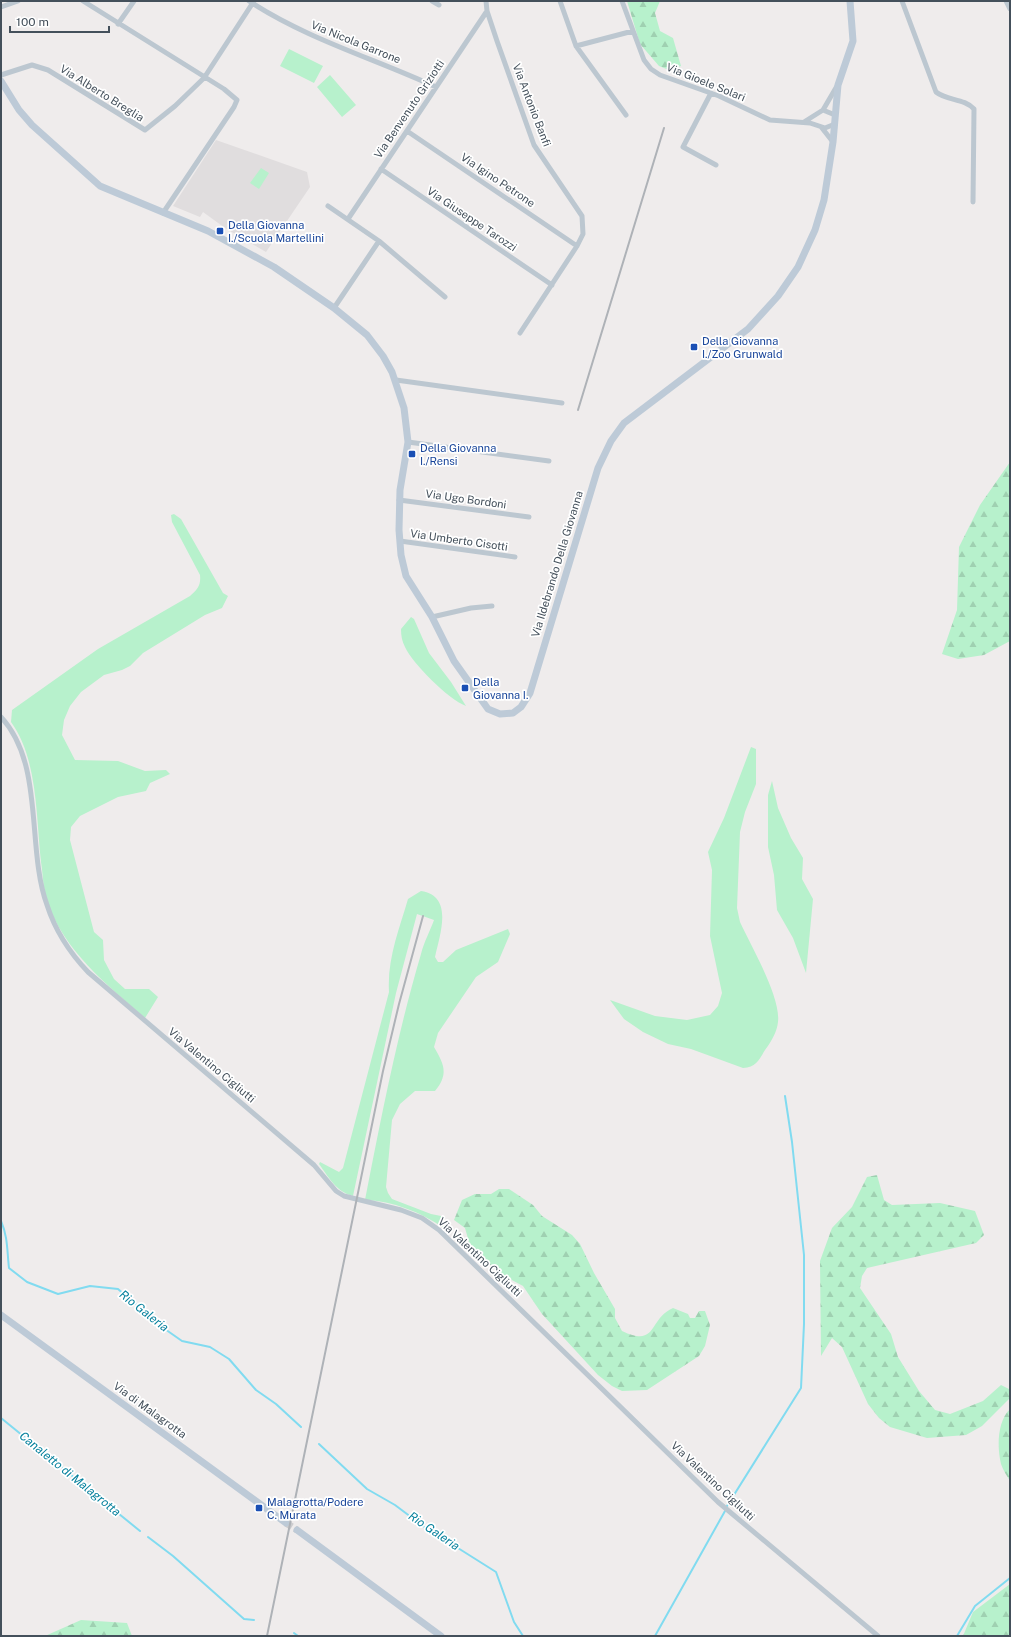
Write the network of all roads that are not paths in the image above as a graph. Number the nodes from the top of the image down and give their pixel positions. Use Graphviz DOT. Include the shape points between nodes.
graph roads {
  1 [pos="18,1"];
  2 [pos="83,1"];
  3 [pos="134,1"];
  4 [pos="432,1"];
  5 [pos="486,1"];
  6 [pos="560,1"];
  7 [pos="622,1"];
  8 [pos="850,1"];
  9 [pos="902,1"];
  10 [pos="1006,1"];
  11 [pos="252,2"];
  12 [pos="439,5"];
  13 [pos="1,7"];
  14 [pos="1010,9"];
  15 [pos="487,11"];
  16 [pos="118,24"];
  17 [pos="633,31"];
  18 [pos="576,46"];
  19 [pos="1,75"];
  20 [pos="204,78"];
  21 [pos="1,81"];
  22 [pos="838,85"];
  23 [pos="436,87"];
  24 [pos="711,93"];
  25 [pos="823,110"];
  26 [pos="626,115"];
  27 [pos="835,116"];
  28 [pos="803,122"];
  29 [pos="835,124"];
  30 [pos="822,128"];
  31 [pos="407,131"];
  32 [pos="833,142"];
  33 [pos="716,165"];
  34 [pos="381,169"];
  35 [pos="972,202"];
  36 [pos="328,206"];
  37 [pos="163,213"];
  38 [pos="348,219"];
  39 [pos="379,241"];
  40 [pos="577,246"];
  41 [pos="552,285"];
  42 [pos="445,297"];
  43 [pos="334,308"];
  44 [pos="520,333"];
  45 [pos="396,380"];
  46 [pos="562,403"];
  47 [pos="408,442"];
  48 [pos="549,461"];
  49 [pos="400,500"];
  50 [pos="529,517"];
  51 [pos="400,542"];
  52 [pos="515,558"];
  53 [pos="492,606"];
  54 [pos="432,617"];
  55 [pos="1,717"];
  56 [pos="1,1315"];
  57 [pos="286,1523"];
  58 [pos="297,1530"];
  59 [pos="442,1636"];
  60 [pos="878,1636"];
  1 -- 13 [label="street"];
  2 -- 16 [label="street"];
  3 -- 16 [label="street"];
  4 -- 12 [label="street"];
  5 -- 15 [label="street, Via Antonio Banfi"];
  6 -- 18 [label="street"];
  7 -- 17 [label="street, Via Gioele Solari"];
  8 -- 22 [label="street" via="853,41"];
  9 -- 35 [label="street" via="936,92 942,97 966,103 974,109"];
  10 -- 14 [label="street"];
  11 -- 20 [label="street, Via Alberto Breglia"];
  11 -- 23 [label="street, Via Nicola Garrone" via="308,34"];
  15 -- 23 [label="street, Via Benvenuto Griziotti"];
  15 -- 40 [label="street, Via Antonio Banfi" via="534,145 582,216 583,234"];
  16 -- 20 [label="street"];
  17 -- 18 [label="street"];
  17 -- 24 [label="street, Via Gioele Solari" via="644,60 651,69 670,80"];
  18 -- 26 [label="street"];
  19 -- 20 [label="street, Via Alberto Breglia" via="32,65 48,70 144,130 175,106"];
  20 -- 37 [label="street" via="231,94 237,101"];
  21 -- 37 [label="street, Via Ildebrando Della Giovanna" via="32,125 100,186"];
  22 -- 25 [label="street"];
  22 -- 27 [label="street"];
  23 -- 31 [label="street, Via Benvenuto Griziotti"];
  24 -- 28 [label="street, Via Gioele Solari" via="770,120"];
  24 -- 33 [label="street" via="683,147"];
  25 -- 27 [label="street"];
  25 -- 28 [label="street"];
  27 -- 29 [label="street"];
  28 -- 30 [label="street, Via Gioele Solari"];
  29 -- 30 [label="street"];
  29 -- 32 [label="street, Via Ildebrando Della Giovanna"];
  30 -- 32 [label="street"];
  31 -- 34 [label="street, Via Benvenuto Griziotti"];
  31 -- 40 [label="street, Via Igino Petrone"];
  32 -- 54 [label="street, Via Ildebrando Della Giovanna" via="824,200 815,230 798,267 782,291 748,329 624,423 607,446 589,493 530,690 521,707 513,713 504,715 488,709 454,661"];
  34 -- 38 [label="street, Via Benvenuto Griziotti"];
  34 -- 41 [label="street, Via Giuseppe Tarozzi"];
  36 -- 38 [label="street"];
  37 -- 43 [label="street, Via Ildebrando Della Giovanna" via="208,231 274,267"];
  38 -- 39 [label="street"];
  39 -- 42 [label="street"];
  39 -- 43 [label="street"];
  40 -- 41 [label="street, Via Antonio Banfi"];
  41 -- 44 [label="street, Via Antonio Banfi"];
  43 -- 45 [label="street, Via Ildebrando Della Giovanna" via="367,335 383,356"];
  45 -- 46 [label="street"];
  45 -- 47 [label="street, Via Ildebrando Della Giovanna" via="404,408"];
  47 -- 48 [label="street"];
  47 -- 49 [label="street, Via Ildebrando Della Giovanna"];
  49 -- 50 [label="street, Via Ugo Bordoni"];
  49 -- 51 [label="street, Via Ildebrando Della Giovanna"];
  51 -- 52 [label="street, Via Umberto Cisotti"];
  51 -- 54 [label="street, Via Ildebrando Della Giovanna" via="400,555 406,576"];
  53 -- 54 [label="street"];
  55 -- 60 [label="street, Via Valentino Cigliutti" via="17,739 25,762 46,905 64,942 88,972 314,1165 336,1191 352,1199 401,1210 422,1218 439,1230 722,1505"];
  56 -- 57 [label="street, Via di Malagrotta"];
  58 -- 59 [label="street"];
}
